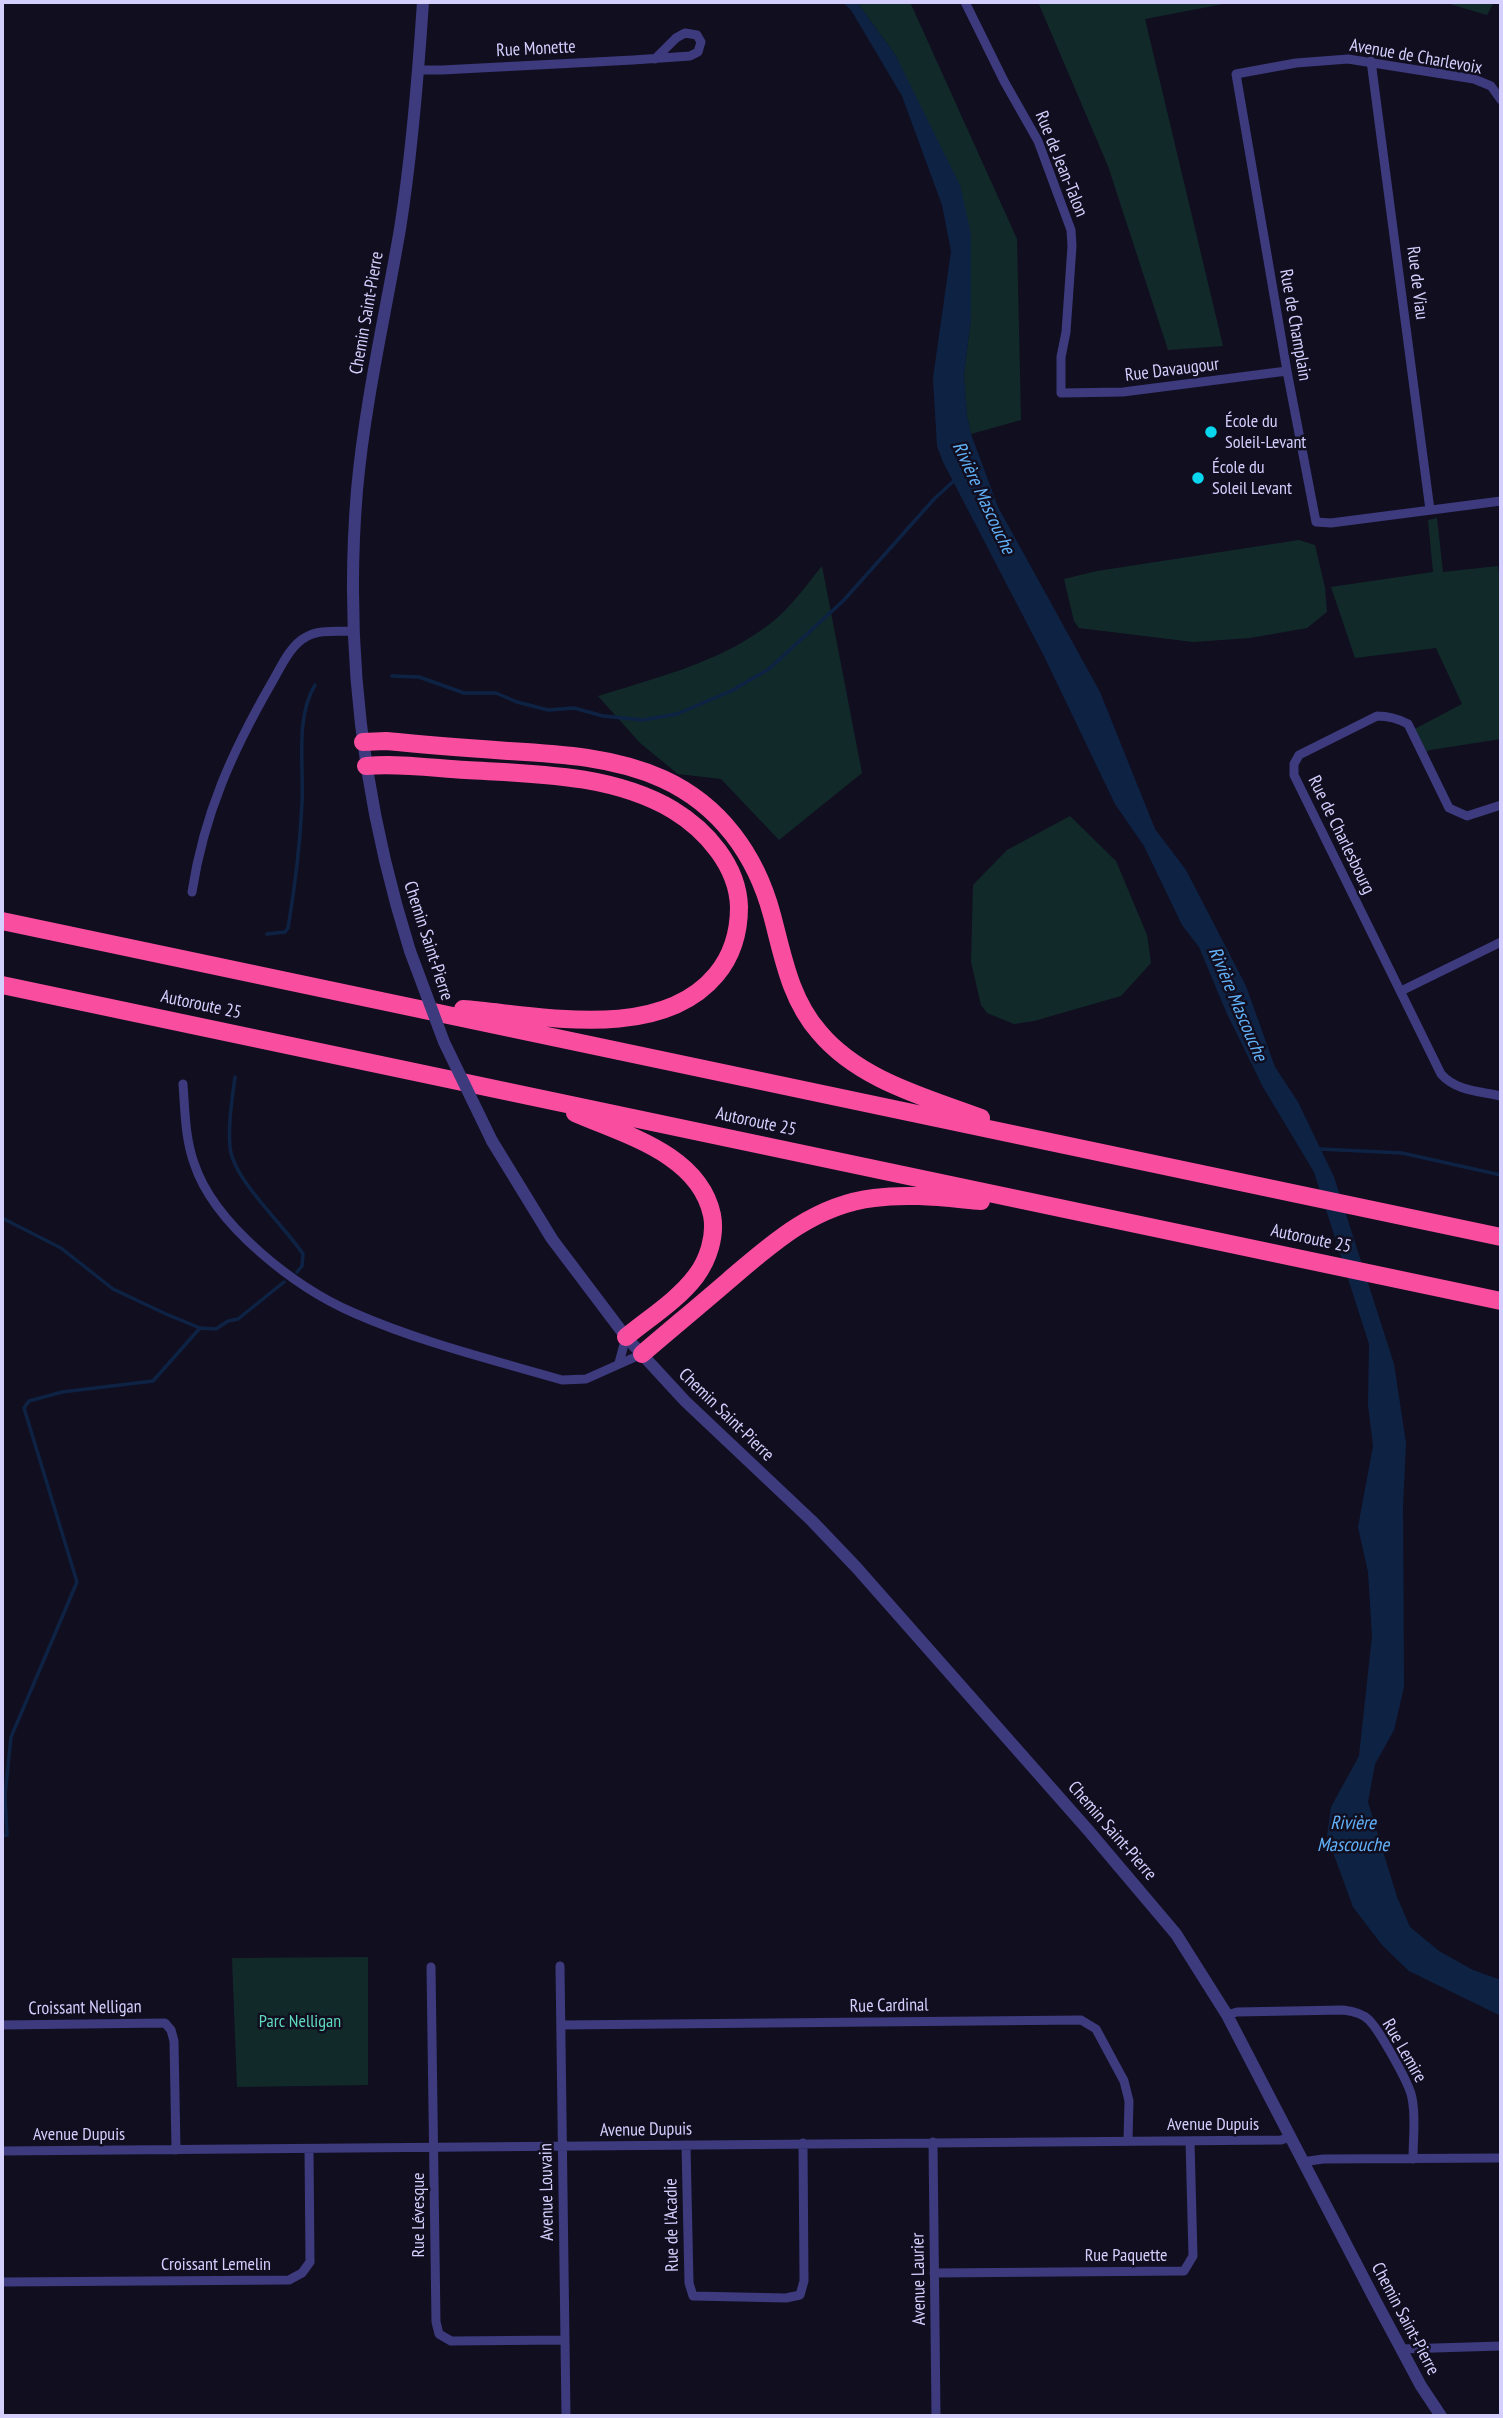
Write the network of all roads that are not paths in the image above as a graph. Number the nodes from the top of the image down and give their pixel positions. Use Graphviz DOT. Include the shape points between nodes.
graph roads {
  1 [pos="423,2"];
  2 [pos="965,2"];
  3 [pos="655,59"];
  4 [pos="1371,61"];
  5 [pos="418,70"];
  6 [pos="1236,74"];
  7 [pos="1501,100"];
  8 [pos="1287,372"];
  9 [pos="1060,393"];
  10 [pos="1501,501"];
  11 [pos="1430,510"];
  12 [pos="353,631"];
  13 [pos="363,742"];
  14 [pos="366,766"];
  15 [pos="1501,805"];
  16 [pos="192,892"];
  17 [pos="2,921"];
  18 [pos="1501,942"];
  19 [pos="2,985"];
  20 [pos="1401,991"];
  21 [pos="387,1002"];
  22 [pos="183,1084"];
  23 [pos="1501,1096"];
  24 [pos="543,1099"];
  25 [pos="1033,1138"];
  26 [pos="1052,1206"];
  27 [pos="1501,1237"];
  28 [pos="1501,1301"];
  29 [pos="626,1336"];
  30 [pos="642,1354"];
  31 [pos="619,1363"];
  32 [pos="560,1966"];
  33 [pos="431,1967"];
  34 [pos="1227,2015"];
  35 [pos="2,2025"];
  36 [pos="562,2025"];
  37 [pos="1290,2137"];
  38 [pos="1128,2140"];
  39 [pos="1190,2141"];
  40 [pos="933,2142"];
  41 [pos="803,2143"];
  42 [pos="686,2145"];
  43 [pos="562,2147"];
  44 [pos="309,2149"];
  45 [pos="434,2149"];
  46 [pos="176,2150"];
  47 [pos="2,2151"];
  48 [pos="1501,2158"];
  49 [pos="1413,2159"];
  50 [pos="1302,2162"];
  51 [pos="934,2273"];
  52 [pos="2,2282"];
  53 [pos="565,2340"];
  54 [pos="1501,2346"];
  55 [pos="1402,2349"];
  56 [pos="566,2416"];
  57 [pos="936,2416"];
  58 [pos="1441,2416"];
  1 -- 5 [label="street, Chemin Saint-Pierre"];
  2 -- 9 [label="street, Rue de Jean-Talon" via="1038,141 1071,230"];
  3 -- 3 [label="street, Rue Monette" via="685,33 696,35 701,42 694,55"];
  3 -- 5 [label="street, Rue Monette"];
  4 -- 6 [label="street, Avenue de Charlevoix" via="1296,63"];
  4 -- 7 [label="street, Avenue de Charlevoix" via="1474,79 1491,86"];
  4 -- 11 [label="street, Rue de Viau"];
  5 -- 12 [label="street, Chemin Saint-Pierre" via="402,216 360,463"];
  6 -- 8 [label="street, Rue de Champlain"];
  8 -- 9 [label="street, Rue Davaugour" via="1122,392"];
  8 -- 11 [label="street, Rue de Champlain" via="1316,522"];
  10 -- 11 [label="street, Rue de Champlain"];
  12 -- 13 [label="street, Chemin Saint-Pierre"];
  12 -- 16 [label="street" via="305,637 279,670 216,792"];
  13 -- 14 [label="street, Chemin Saint-Pierre"];
  13 -- 25 [label="highway" via="593,759 650,774 692,795 724,823 748,854 767,899 793,988 804,1012 828,1042 857,1065 893,1084"];
  14 -- 21 [label="highway" via="565,778 639,794 680,815 711,842 732,876 738,902 736,935 722,967 698,992 660,1011 580,1020"];
  14 -- 29 [label="street, Chemin Saint-Pierre, bridge" via="381,843 411,951 447,1049 492,1141 547,1231"];
  15 -- 20 [label="street, Rue de Charlesbourg" via="1467,817 1449,808 1408,724 1396,718 1377,716 1299,755 1294,764 1294,775"];
  17 -- 21 [label="highway"];
  18 -- 20 [label="street"];
  19 -- 24 [label="highway, Autoroute 25"];
  20 -- 23 [label="street, Rue de Charlesbourg" via="1449,1084"];
  21 -- 25 [label="highway"];
  22 -- 31 [label="street" via="191,1156 212,1198 258,1249 322,1296 390,1326 562,1380 586,1379"];
  24 -- 26 [label="highway, Autoroute 25"];
  24 -- 29 [label="highway" via="673,1160 695,1179 710,1209 712,1240 699,1272"];
  25 -- 27 [label="highway"];
  26 -- 28 [label="highway, Autoroute 25"];
  26 -- 30 [label="highway" via="906,1196 839,1206 782,1236"];
  29 -- 30 [label="street, Chemin Saint-Pierre"];
  29 -- 31 [label="street"];
  30 -- 31 [label="street"];
  30 -- 34 [label="street, Chemin Saint-Pierre" via="812,1521 909,1625 1160,1914"];
  32 -- 36 [label="street, Avenue Louvain"];
  33 -- 45 [label="street, Rue Lévesque"];
  34 -- 37 [label="street, Chemin Saint-Pierre"];
  34 -- 49 [label="street, Rue Lemire" via="1343,2010 1365,2017 1410,2090"];
  35 -- 46 [label="street, Croissant Nelligan" via="164,2023 172,2030 174,2041"];
  36 -- 38 [label="street, Rue Cardinal" via="1081,2020 1096,2029 1124,2081 1129,2101"];
  36 -- 43 [label="street, Avenue Louvain"];
  37 -- 39 [label="street, Avenue Dupuis"];
  37 -- 50 [label="street, Chemin Saint-Pierre"];
  38 -- 39 [label="street, Avenue Dupuis"];
  38 -- 40 [label="street, Avenue Dupuis"];
  39 -- 51 [label="street, Rue Paquette" via="1193,2256 1184,2272"];
  40 -- 41 [label="street, Avenue Dupuis"];
  40 -- 51 [label="street, Avenue Laurier"];
  41 -- 42 [label="street, Avenue Dupuis"];
  41 -- 42 [label="street, Rue de l'Acadie" via="804,2281 800,2295 786,2298 693,2297"];
  42 -- 43 [label="street, Avenue Dupuis"];
  43 -- 45 [label="street, Avenue Dupuis"];
  43 -- 53 [label="street, Avenue Louvain"];
  44 -- 45 [label="street, Avenue Dupuis"];
  44 -- 46 [label="street, Avenue Dupuis"];
  44 -- 52 [label="street, Croissant Lemelin" via="310,2262 289,2280"];
  45 -- 53 [label="street, Rue Lévesque" via="439,2334 451,2340"];
  46 -- 47 [label="street, Avenue Dupuis"];
  48 -- 49 [label="street"];
  49 -- 50 [label="street"];
  50 -- 55 [label="street, Chemin Saint-Pierre"];
  51 -- 57 [label="street, Avenue Laurier"];
  53 -- 56 [label="street, Avenue Louvain"];
  54 -- 55 [label="street"];
  55 -- 58 [label="street, Chemin Saint-Pierre"];
}
